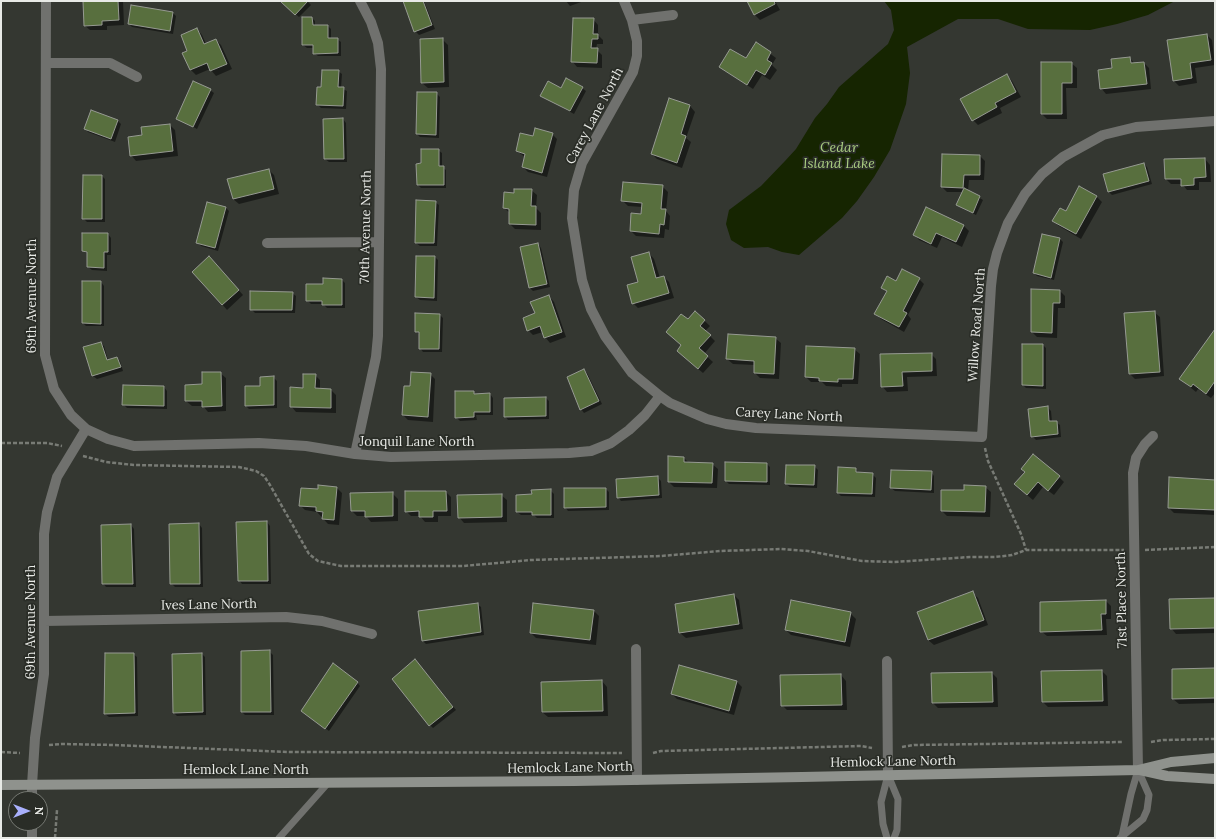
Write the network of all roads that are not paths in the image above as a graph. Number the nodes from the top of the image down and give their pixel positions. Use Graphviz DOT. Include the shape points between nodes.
graph roads {
  1 [pos="46,1"];
  2 [pos="360,1"];
  3 [pos="624,1"];
  4 [pos="673,15"];
  5 [pos="632,20"];
  6 [pos="46,63"];
  7 [pos="137,77"];
  8 [pos="1215,121"];
  9 [pos="379,242"];
  10 [pos="267,243"];
  11 [pos="660,396"];
  12 [pos="86,429"];
  13 [pos="1153,436"];
  14 [pos="982,437"];
  15 [pos="355,454"];
  16 [pos="44,621"];
  17 [pos="372,634"];
  18 [pos="636,648"];
  19 [pos="888,661"];
  20 [pos="1215,758"];
  21 [pos="1138,770"];
  22 [pos="888,775"];
  23 [pos="1215,779"];
  24 [pos="637,780"];
  25 [pos="328,783"];
  26 [pos="1,784"];
  27 [pos="32,785"];
  28 [pos="32,791"];
  29 [pos="1121,837"];
  30 [pos="279,838"];
  31 [pos="887,838"];
  32 [pos="894,838"];
  1 -- 6 [label="street, 69th Avenue North"];
  2 -- 9 [label="street, 70th Avenue North" via="378,43 381,70"];
  3 -- 5 [label="street, Carey Lane North"];
  4 -- 5 [label="street"];
  5 -- 11 [label="street, Carey Lane North" via="637,41 633,72 582,164 574,190 572,218 582,280 594,316 622,361 644,384"];
  6 -- 7 [label="street" via="110,64"];
  6 -- 12 [label="street, 69th Avenue North" via="45,355 54,389 71,415"];
  8 -- 14 [label="street, Willow Road North" via="1136,127 1103,135 1063,157 1042,174 1025,194 1008,223 993,269"];
  9 -- 10 [label="street"];
  9 -- 15 [label="street, 70th Avenue North" via="376,357"];
  11 -- 14 [label="street, Carey Lane North" via="707,419 749,427"];
  11 -- 15 [label="street, Jonquil Lane North" via="629,430 611,443 591,451 391,457"];
  12 -- 15 [label="street, Jonquil Lane North" via="108,439 134,446 259,443 306,446"];
  12 -- 16 [label="street, 69th Avenue North" via="58,478 47,512 44,534"];
  13 -- 21 [label="street, 71st Place North" via="1136,458 1133,473"];
  16 -- 17 [label="street, Ives Lane North" via="286,617 322,621"];
  16 -- 27 [label="street, 69th Avenue North" via="43,688 35,738"];
  18 -- 24 [label="street"];
  19 -- 22 [label="street"];
  20 -- 21 [label="main road, Hemlock Lane North" via="1171,762"];
  21 -- 22 [label="main road, Hemlock Lane North"];
  21 -- 23 [label="main road, Hemlock Lane North" via="1167,776"];
  21 -- 29 [label="lane"];
  21 -- 29 [label="lane" via="1149,795 1147,810 1143,818"];
  22 -- 24 [label="main road, Hemlock Lane North"];
  22 -- 31 [label="lane" via="881,802"];
  22 -- 32 [label="lane" via="898,799 897,830"];
  24 -- 25 [label="main road, Hemlock Lane North"];
  25 -- 27 [label="main road, Hemlock Lane North"];
  25 -- 30 [label="lane"];
  26 -- 27 [label="main road, Hemlock Lane North"];
  27 -- 28 [label="street, 69th Avenue North"];
}
